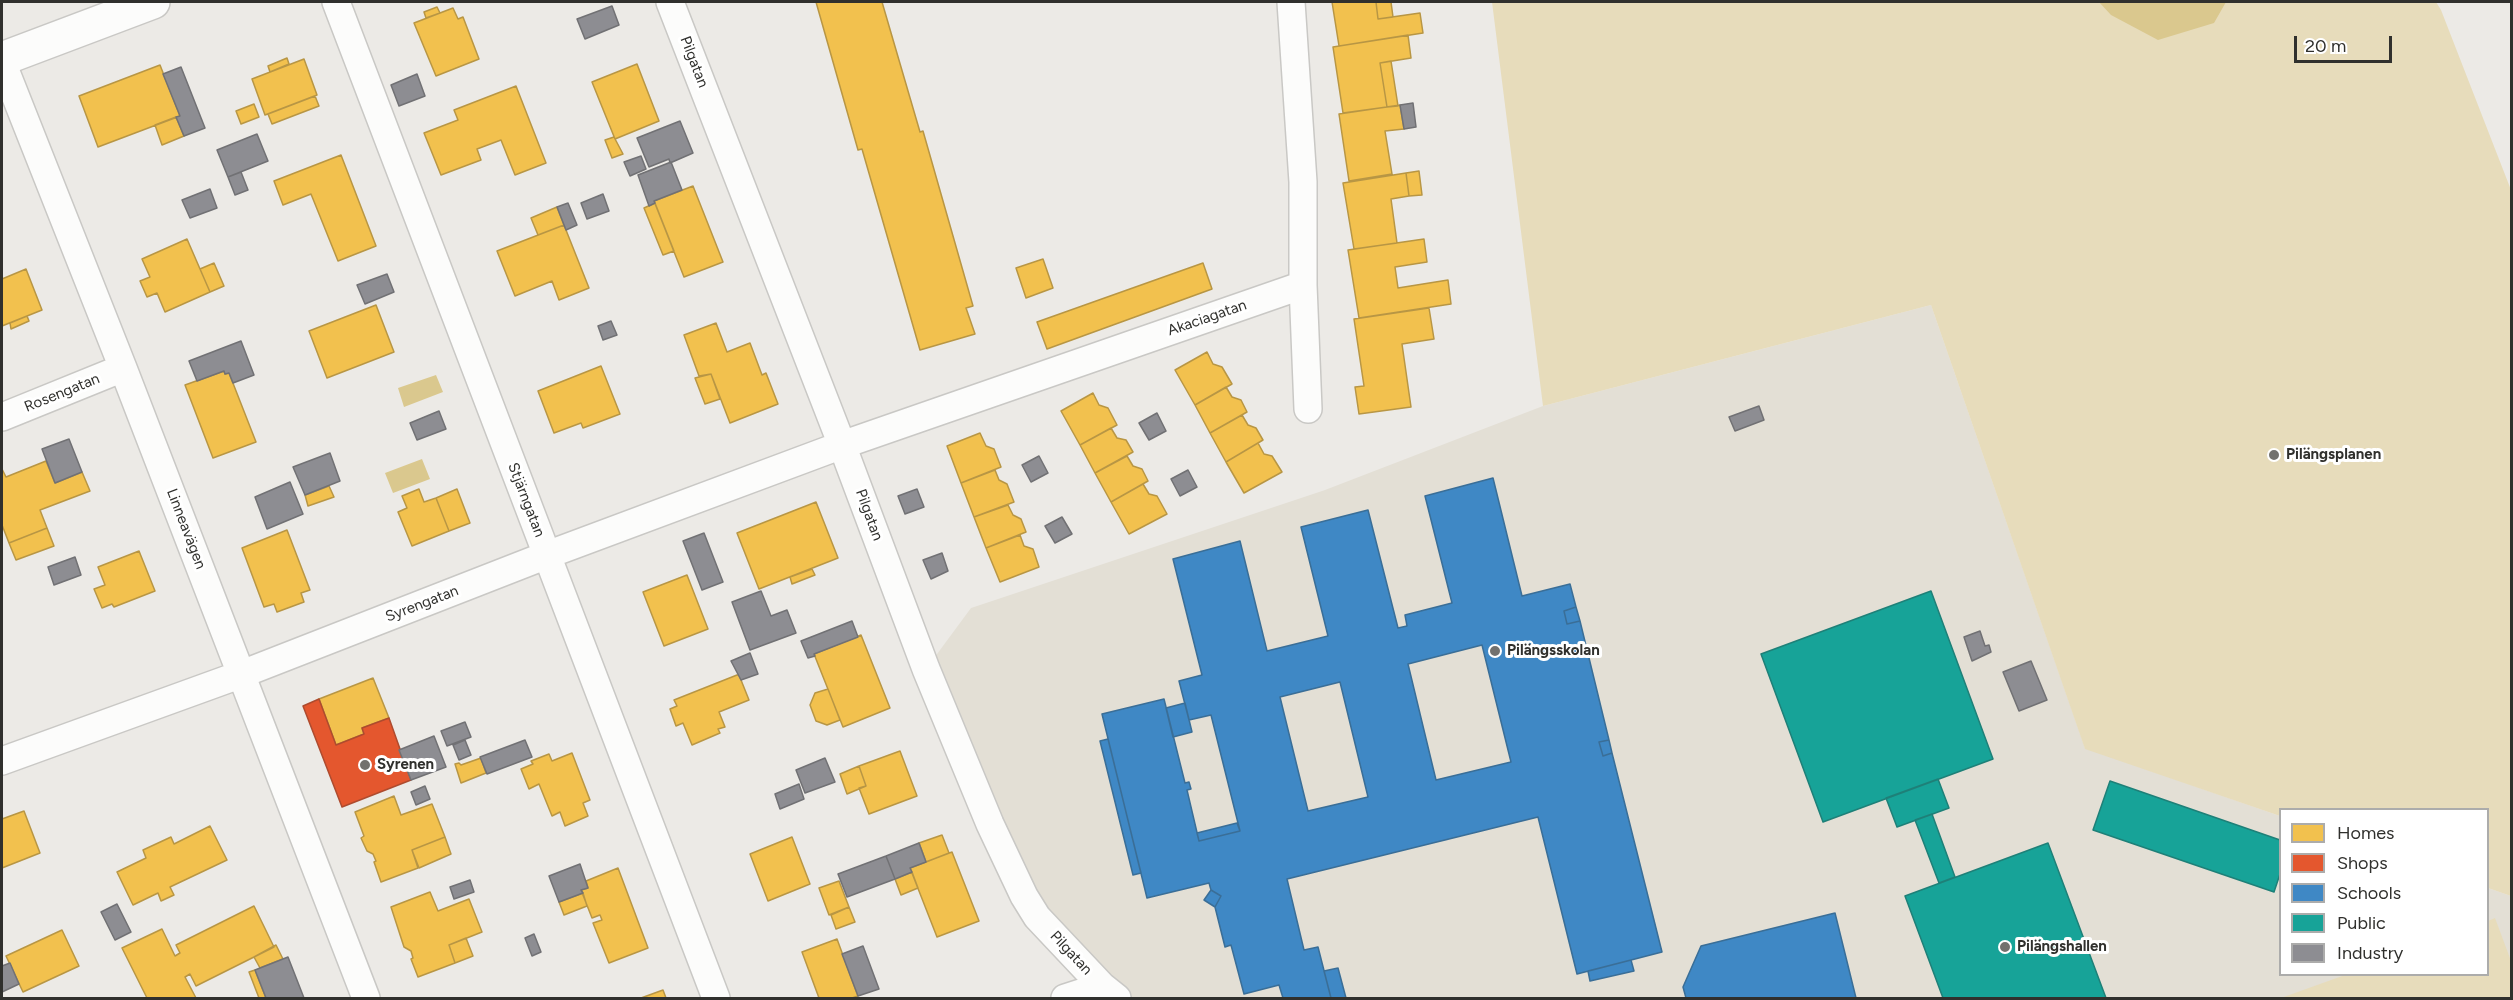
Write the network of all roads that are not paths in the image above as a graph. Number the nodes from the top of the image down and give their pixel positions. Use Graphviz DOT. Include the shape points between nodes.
graph roads {
  1 [pos="153,2"];
  2 [pos="336,2"];
  3 [pos="670,2"];
  4 [pos="1291,2"];
  5 [pos="2,61"];
  6 [pos="1304,285"];
  7 [pos="123,368"];
  8 [pos="1308,409"];
  9 [pos="2,417"];
  10 [pos="842,445"];
  11 [pos="547,555"];
  12 [pos="242,674"];
  13 [pos="2,761"];
  14 [pos="1109,992"];
  15 [pos="366,999"];
  16 [pos="716,999"];
  17 [pos="1065,999"];
  1 -- 5 [label="street"];
  2 -- 11 [label="street, Stjärngatan"];
  3 -- 10 [label="street, Pilgatan"];
  4 -- 6 [label="street" via="1303,182"];
  5 -- 7 [label="street, Linneavägen"];
  6 -- 8 [label="street"];
  6 -- 10 [label="street, Akaciagatan"];
  7 -- 9 [label="street, Rosengatan"];
  7 -- 12 [label="street, Linneavägen"];
  10 -- 11 [label="street, Syrengatan"];
  10 -- 14 [label="street, Pilgatan" via="955,742 1024,896 1037,917"];
  11 -- 12 [label="street, Syrengatan"];
  11 -- 16 [label="street, Stjärngatan"];
  12 -- 13 [label="street, Syrengatan"];
  12 -- 15 [label="street, Linneavägen"];
  14 -- 17 [label="street"];
}
